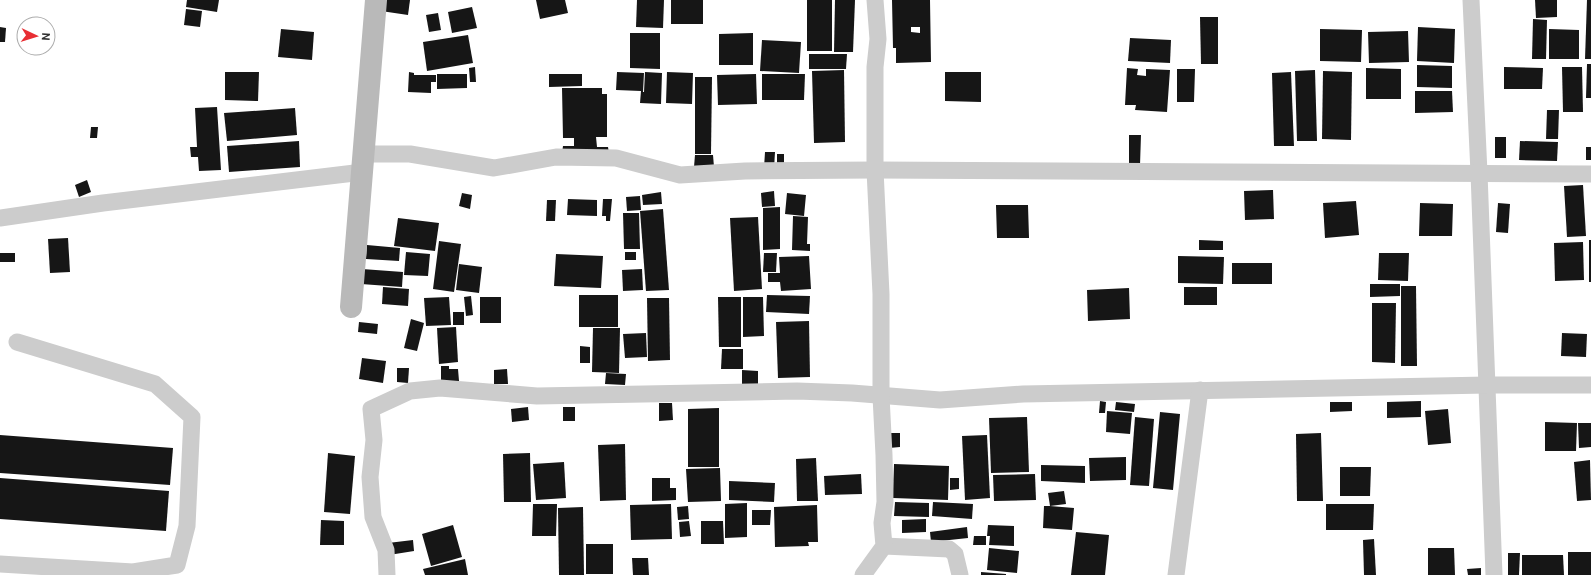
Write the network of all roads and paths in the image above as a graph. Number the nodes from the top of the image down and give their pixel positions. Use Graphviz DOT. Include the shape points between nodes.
graph roads {
  1 [pos="376,0"];
  2 [pos="875,0"];
  3 [pos="1471,0"];
  4 [pos="363,163"];
  5 [pos="875,170"];
  6 [pos="1479,173"];
  7 [pos="1591,174"];
  8 [pos="0,218"];
  9 [pos="351,307"];
  10 [pos="17,342"];
  11 [pos="1487,385"];
  12 [pos="1591,385"];
  13 [pos="1200,390"];
  14 [pos="882,396"];
  15 [pos="884,546"];
  16 [pos="0,564"];
  17 [pos="387,575"];
  18 [pos="863,575"];
  19 [pos="960,575"];
  20 [pos="1176,575"];
  21 [pos="1494,575"];
  1 -- 4 [label="street"];
  2 -- 5 [label="street" via="878,39 875,66"];
  3 -- 6 [label="street"];
  4 -- 5 [label="street" via="410,154 494,168 556,157 616,158 680,175 745,171"];
  4 -- 8 [label="street"];
  4 -- 9 [label="street"];
  5 -- 6 [label="street"];
  5 -- 14 [label="street" via="881,286"];
  6 -- 7 [label="street"];
  6 -- 11 [label="street"];
  10 -- 16 [label="street" via="155,384 192,417 187,526 177,565 133,572"];
  11 -- 12 [label="street"];
  11 -- 13 [label="street"];
  11 -- 21 [label="street"];
  13 -- 14 [label="street" via="1023,394 940,400"];
  13 -- 20 [label="street"];
  14 -- 15 [label="street"];
  14 -- 17 [label="street" via="852,392 796,391 537,396 455,388 410,391 372,409 374,440 370,477 374,517 386,550"];
  15 -- 18 [label="street"];
  15 -- 19 [label="street" via="949,549 956,554"];
}
